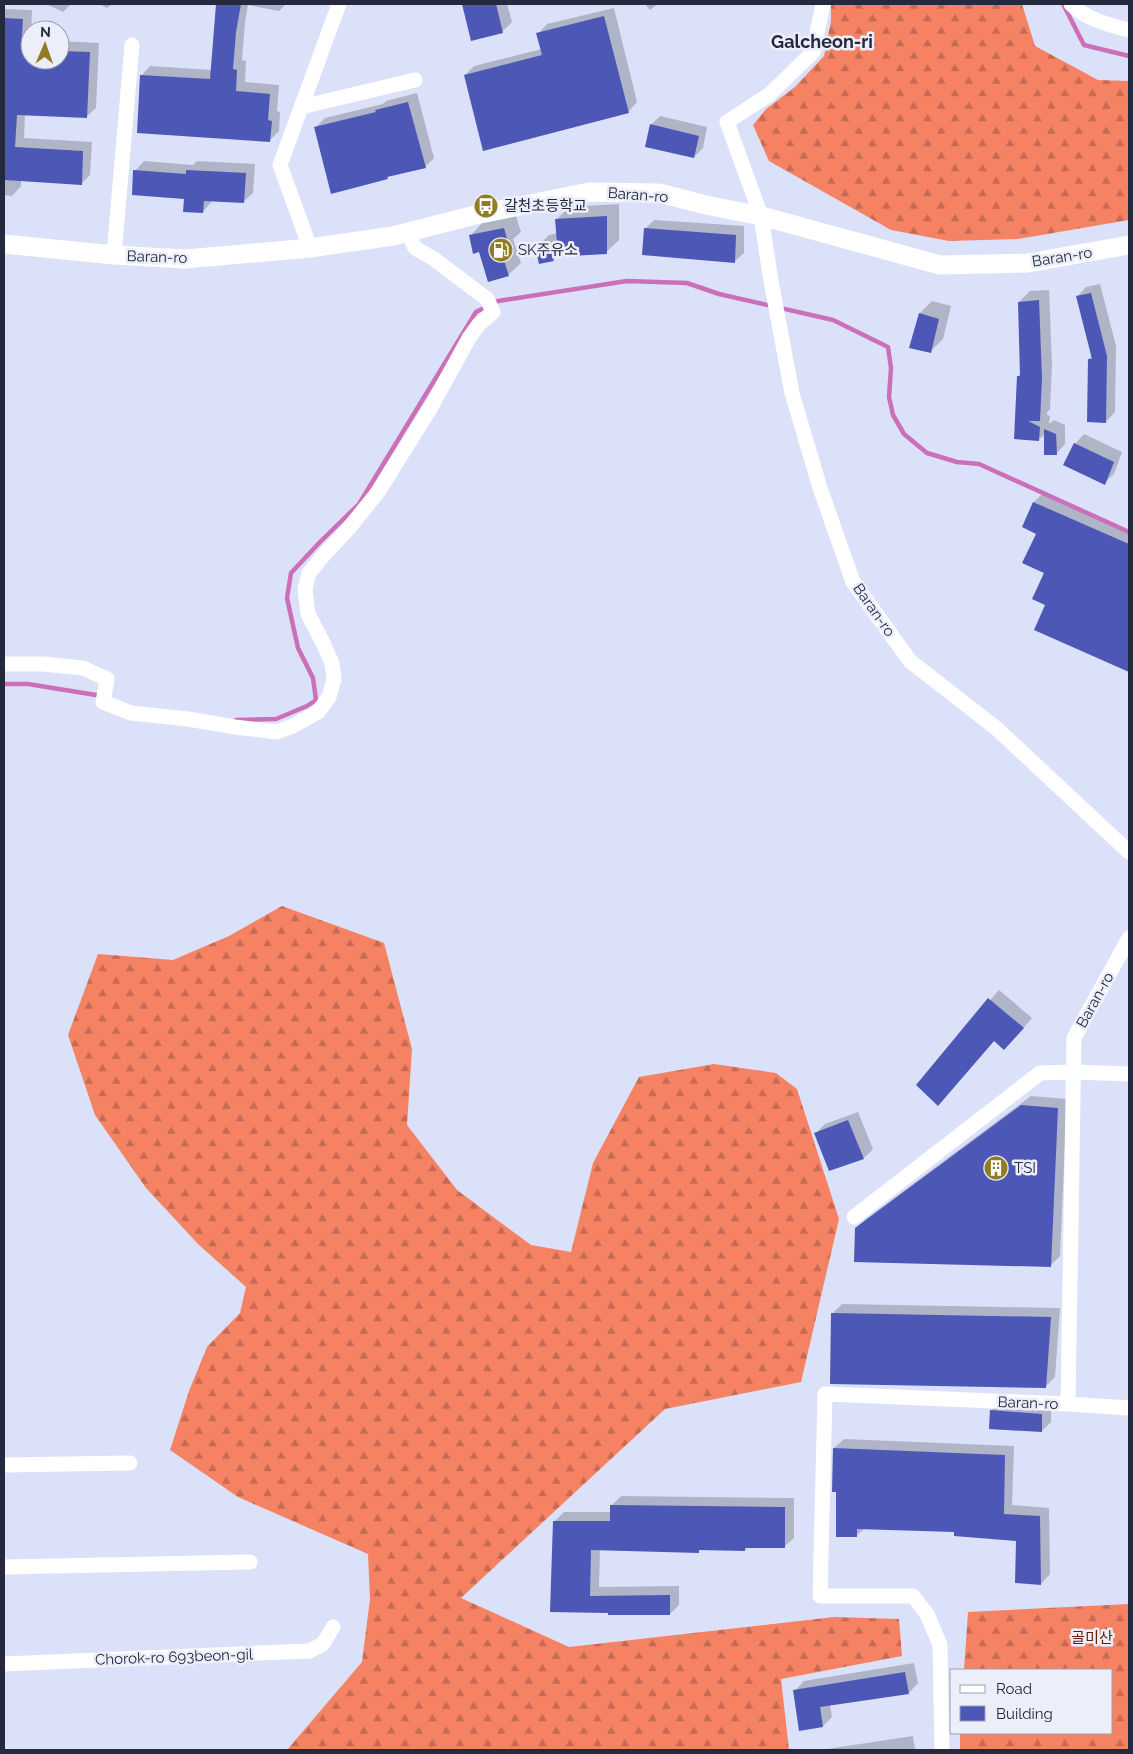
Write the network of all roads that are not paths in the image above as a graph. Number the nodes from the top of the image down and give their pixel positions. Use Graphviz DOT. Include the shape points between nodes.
graph roads {
  1 [pos="339,4"];
  2 [pos="823,4"];
  3 [pos="1071,4"];
  4 [pos="1129,30"];
  5 [pos="132,45"];
  6 [pos="415,80"];
  7 [pos="301,107"];
  8 [pos="761,216"];
  9 [pos="408,232"];
  10 [pos="4,244"];
  11 [pos="1129,245"];
  12 [pos="310,248"];
  13 [pos="114,255"];
  14 [pos="4,664"];
  15 [pos="1129,852"];
  16 [pos="1129,938"];
  17 [pos="1073,1072"];
  18 [pos="1129,1074"];
  19 [pos="854,1217"];
  20 [pos="1068,1404"];
  21 [pos="1129,1408"];
  22 [pos="130,1463"];
  23 [pos="4,1465"];
  24 [pos="250,1562"];
  25 [pos="4,1567"];
  26 [pos="333,1628"];
  27 [pos="4,1664"];
  28 [pos="942,1750"];
  1 -- 7 [label="street"];
  2 -- 8 [label="street, Baran-ro" via="814,52 770,94 727,122"];
  3 -- 4 [label="street" via="1109,25"];
  5 -- 13 [label="street"];
  6 -- 7 [label="street"];
  7 -- 12 [label="street" via="280,165"];
  8 -- 9 [label="main road, Baran-ro" via="659,193 589,192"];
  8 -- 11 [label="main road, Baran-ro" via="940,265 1028,263"];
  8 -- 15 [label="street, Baran-ro" via="792,393 820,488 853,582 910,661 996,728"];
  9 -- 12 [label="main road, Baran-ro"];
  9 -- 14 [label="street" via="415,248 434,259 490,305 378,492 309,573 304,589 308,614 332,663 334,679 329,697 318,712 276,732 131,713 103,702 107,679 83,668"];
  10 -- 13 [label="main road, Baran-ro"];
  12 -- 13 [label="main road, Baran-ro" via="185,259"];
  16 -- 17 [label="street, Baran-ro" via="1074,1038"];
  17 -- 18 [label="street"];
  17 -- 19 [label="street" via="1040,1073"];
  17 -- 20 [label="street, Baran-ro"];
  20 -- 21 [label="street"];
  20 -- 28 [label="street, Baran-ro" via="825,1394 820,1596 913,1596 927,1614 940,1645"];
  22 -- 23 [label="street"];
  24 -- 25 [label="street"];
  26 -- 27 [label="street, Chorok-ro 693beon-gil" via="323,1644 309,1651"];
}
